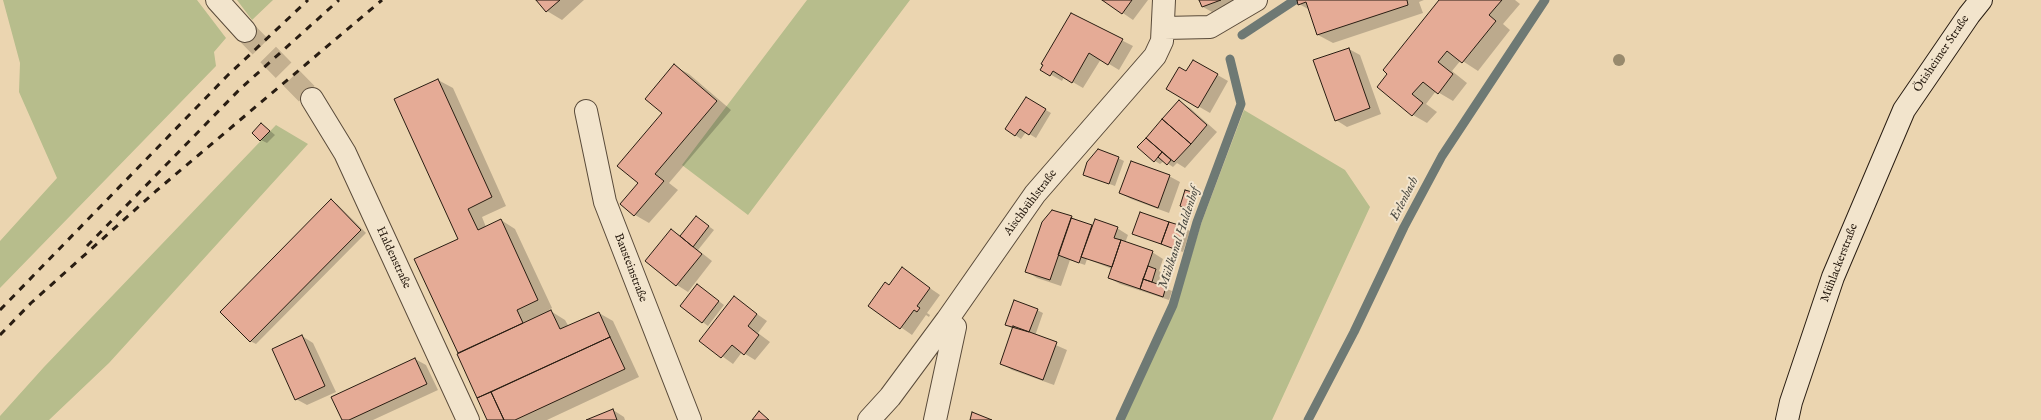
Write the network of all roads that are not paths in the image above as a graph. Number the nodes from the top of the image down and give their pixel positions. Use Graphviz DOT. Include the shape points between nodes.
graph roads {
  1 [pos="217,0"];
  2 [pos="1164,0"];
  3 [pos="1256,0"];
  4 [pos="1981,0"];
  5 [pos="1164,28"];
  6 [pos="245,31"];
  7 [pos="312,99"];
  8 [pos="1904,110"];
  9 [pos="586,111"];
  10 [pos="947,320"];
  11 [pos="468,420"];
  12 [pos="690,420"];
  13 [pos="869,420"];
  14 [pos="935,420"];
  15 [pos="1787,420"];
  1 -- 6 [label="street"];
  2 -- 5 [label="street, Aischbühlstraße"];
  3 -- 5 [label="street" via="1210,27"];
  4 -- 8 [label="street, Ötisheimer Straße"];
  5 -- 10 [label="street, Aischbühlstraße" via="1162,41 1155,56 1034,194"];
  7 -- 11 [label="street, Haldenstraße" via="345,153"];
  8 -- 15 [label="street, Mühlackerstraße" via="1833,277"];
  9 -- 12 [label="street, Bausteinstraße" via="605,202"];
  10 -- 13 [label="street" via="890,397"];
  10 -- 14 [label="street" via="955,327"];
}
